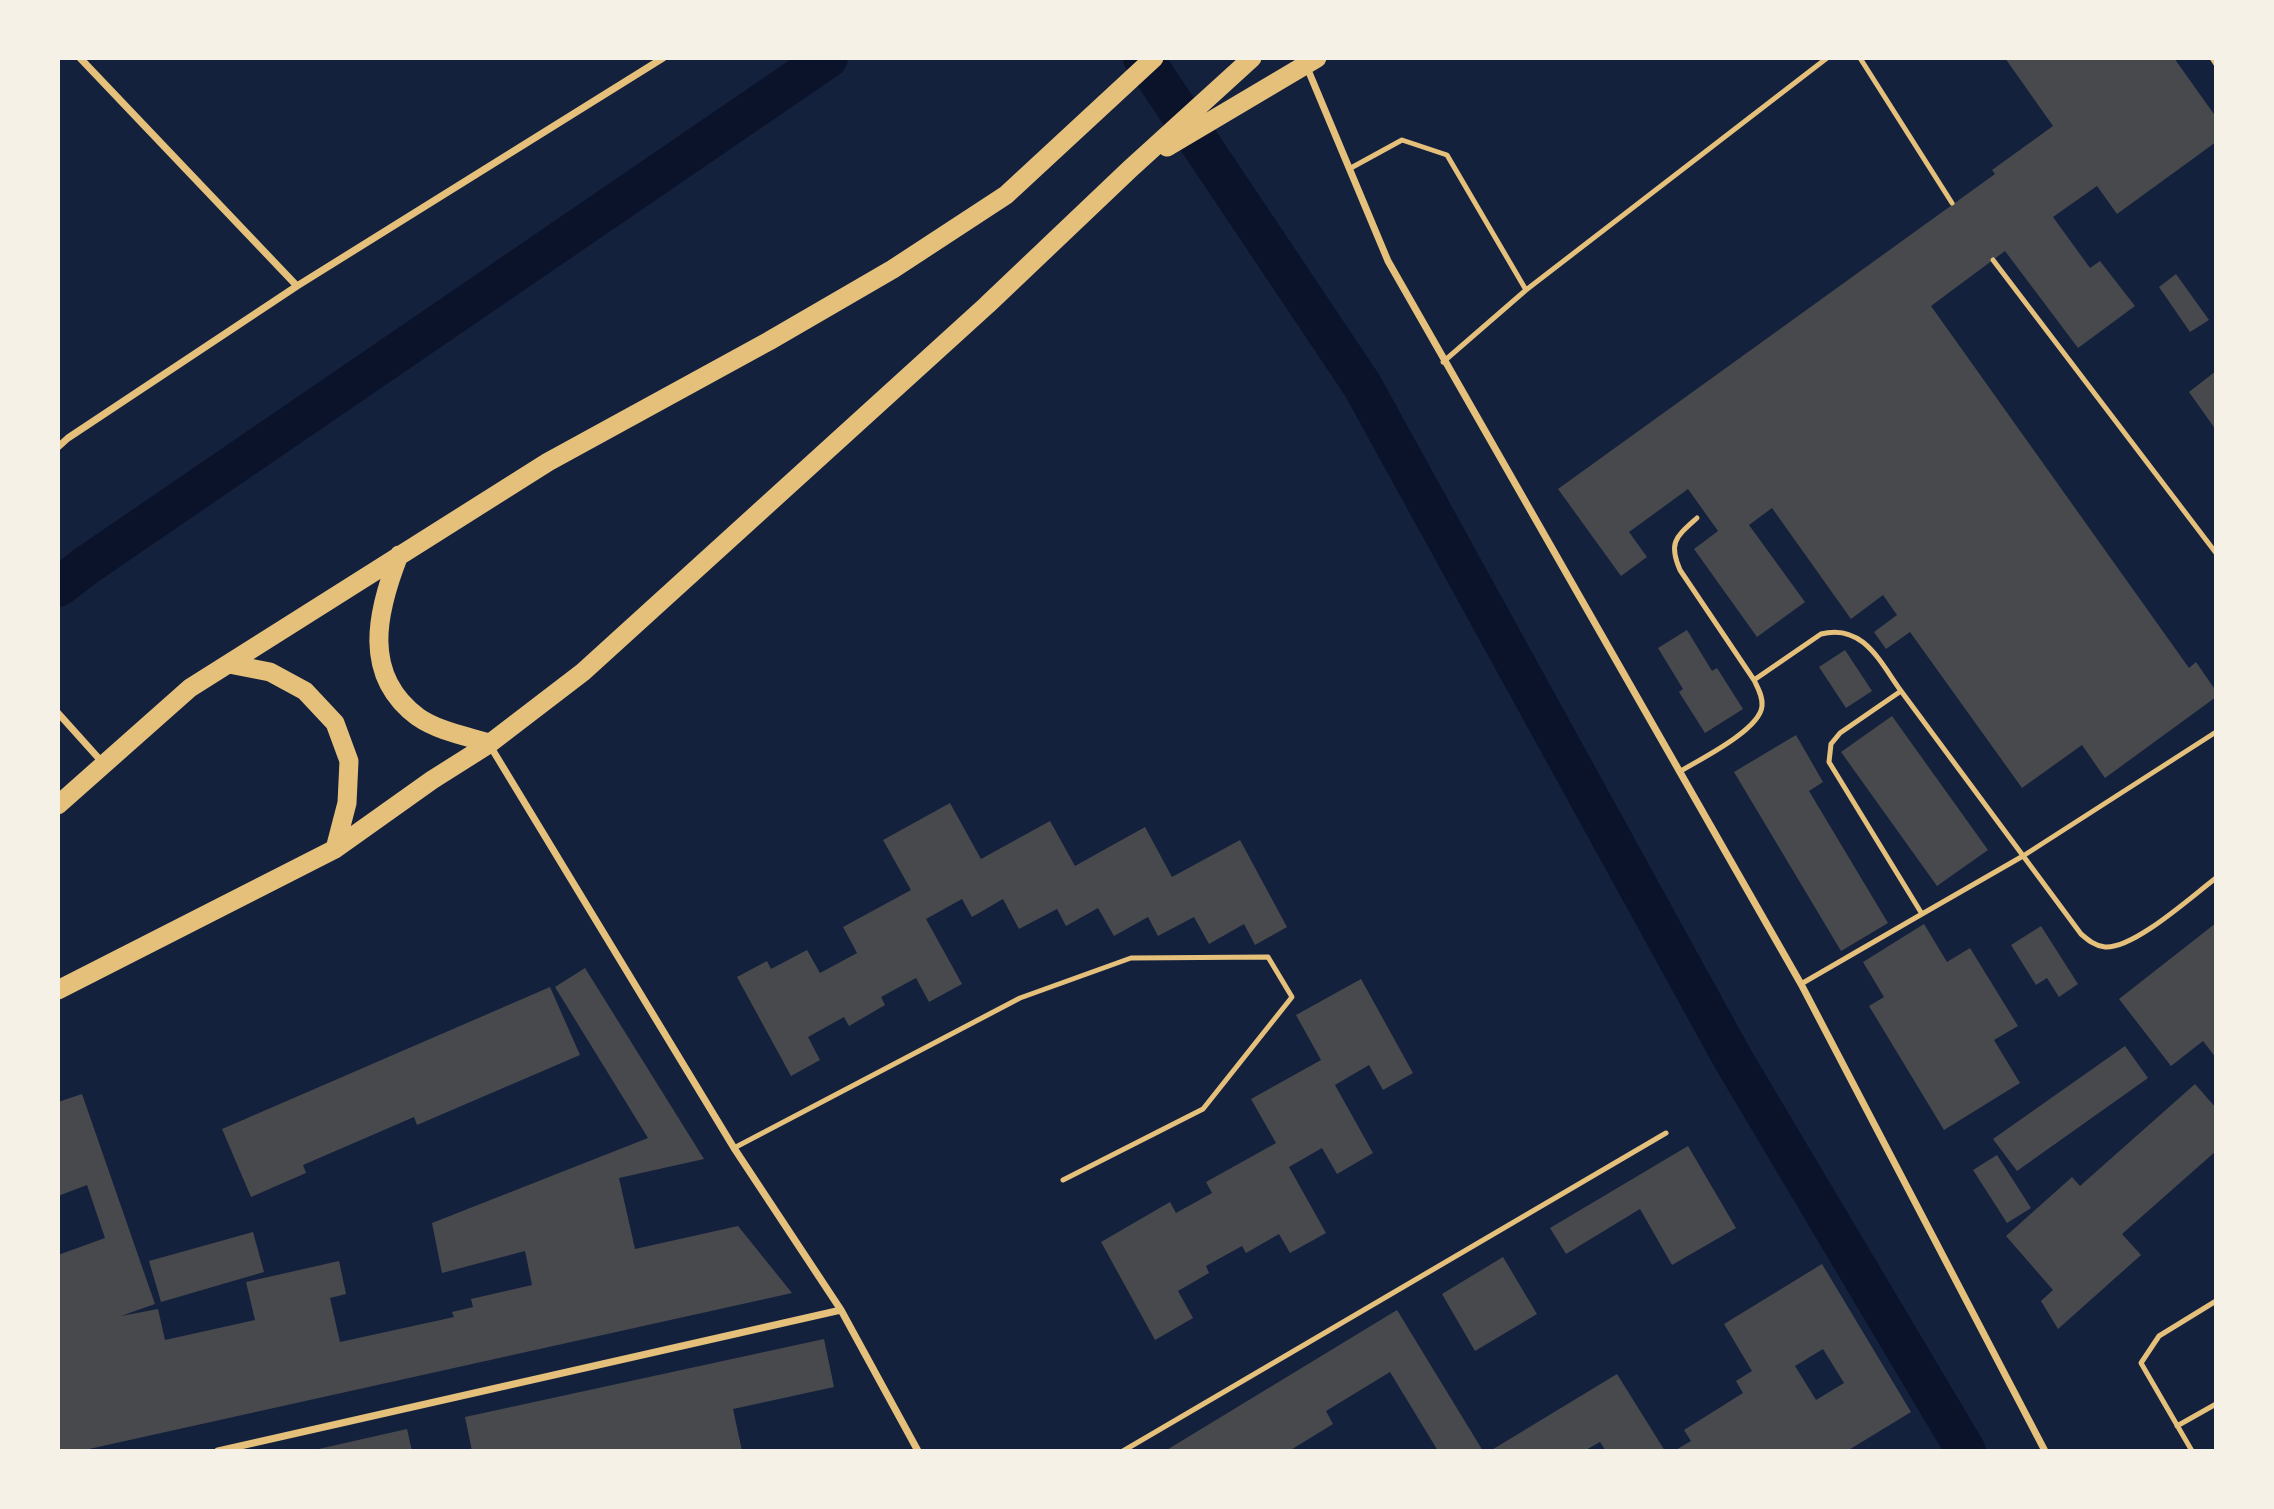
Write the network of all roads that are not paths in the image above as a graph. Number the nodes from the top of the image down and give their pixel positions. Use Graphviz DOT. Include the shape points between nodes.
graph roads {
  1 [pos="80,58"];
  2 [pos="663,58"];
  3 [pos="1154,58"];
  4 [pos="1252,58"];
  5 [pos="1827,58"];
  6 [pos="1860,58"];
  7 [pos="2212,58"];
  8 [pos="1311,61"];
  9 [pos="2216,64"];
  10 [pos="1130,169"];
  11 [pos="1349,169"];
  12 [pos="1952,203"];
  13 [pos="1993,260"];
  14 [pos="297,286"];
  15 [pos="1526,290"];
  16 [pos="1443,362"];
  17 [pos="58,447"];
  18 [pos="1697,518"];
  19 [pos="2216,553"];
  20 [pos="399,555"];
  21 [pos="229,664"];
  22 [pos="1754,680"];
  23 [pos="1901,691"];
  24 [pos="58,713"];
  25 [pos="2216,732"];
  26 [pos="489,743"];
  27 [pos="104,764"];
  28 [pos="1679,772"];
  29 [pos="58,804"];
  30 [pos="335,849"];
  31 [pos="2023,856"];
  32 [pos="2216,878"];
  33 [pos="1922,914"];
  34 [pos="1801,984"];
  35 [pos="58,990"];
  36 [pos="1666,1133"];
  37 [pos="734,1148"];
  38 [pos="1063,1180"];
  39 [pos="2216,1301"];
  40 [pos="841,1310"];
  41 [pos="2216,1404"];
  42 [pos="2177,1426"];
  43 [pos="218,1451"];
  44 [pos="918,1451"];
  45 [pos="1123,1451"];
  46 [pos="2045,1451"];
  47 [pos="2192,1451"];
  1 -- 14 [label="street"];
  2 -- 14 [label="street"];
  3 -- 20 [label="highway" via="1006,195 893,269 548,462"];
  4 -- 10 [label="highway"];
  5 -- 15 [label="lane"];
  6 -- 12 [label="lane"];
  7 -- 9 [label="lane"];
  8 -- 10 [label="highway"];
  8 -- 11 [label="street"];
  10 -- 26 [label="highway" via="583,672"];
  11 -- 15 [label="lane" via="1402,140 1447,155"];
  11 -- 16 [label="street" via="1388,261"];
  13 -- 19 [label="lane"];
  14 -- 17 [label="street"];
  15 -- 16 [label="lane"];
  16 -- 28 [label="street"];
  18 -- 22 [label="lane" via="1678,535 1674,556"];
  20 -- 21 [label="highway"];
  20 -- 26 [label="highway" via="385,590 377,630 381,667 398,696 419,717"];
  21 -- 27 [label="highway" via="190,688"];
  21 -- 30 [label="highway" via="270,672 305,691 335,723 349,761 347,803"];
  22 -- 23 [label="lane" via="1832,631 1855,636 1868,646"];
  22 -- 28 [label="lane" via="1762,707 1758,720"];
  23 -- 31 [label="lane"];
  23 -- 33 [label="lane" via="1840,733 1831,744 1829,762"];
  24 -- 27 [label="street"];
  25 -- 31 [label="lane"];
  26 -- 30 [label="highway"];
  26 -- 37 [label="street"];
  27 -- 29 [label="highway"];
  28 -- 34 [label="street"];
  30 -- 35 [label="highway"];
  31 -- 32 [label="lane" via="2081,934 2105,947 2139,936"];
  31 -- 33 [label="lane"];
  33 -- 34 [label="lane"];
  34 -- 46 [label="street"];
  36 -- 45 [label="lane"];
  37 -- 38 [label="lane" via="1020,998 1118,962 1131,958 1268,957 1292,997 1203,1109"];
  37 -- 40 [label="street"];
  39 -- 42 [label="lane" via="2160,1336 2141,1363"];
  40 -- 43 [label="street"];
  40 -- 44 [label="street"];
  41 -- 42 [label="lane"];
  42 -- 47 [label="lane"];
}
